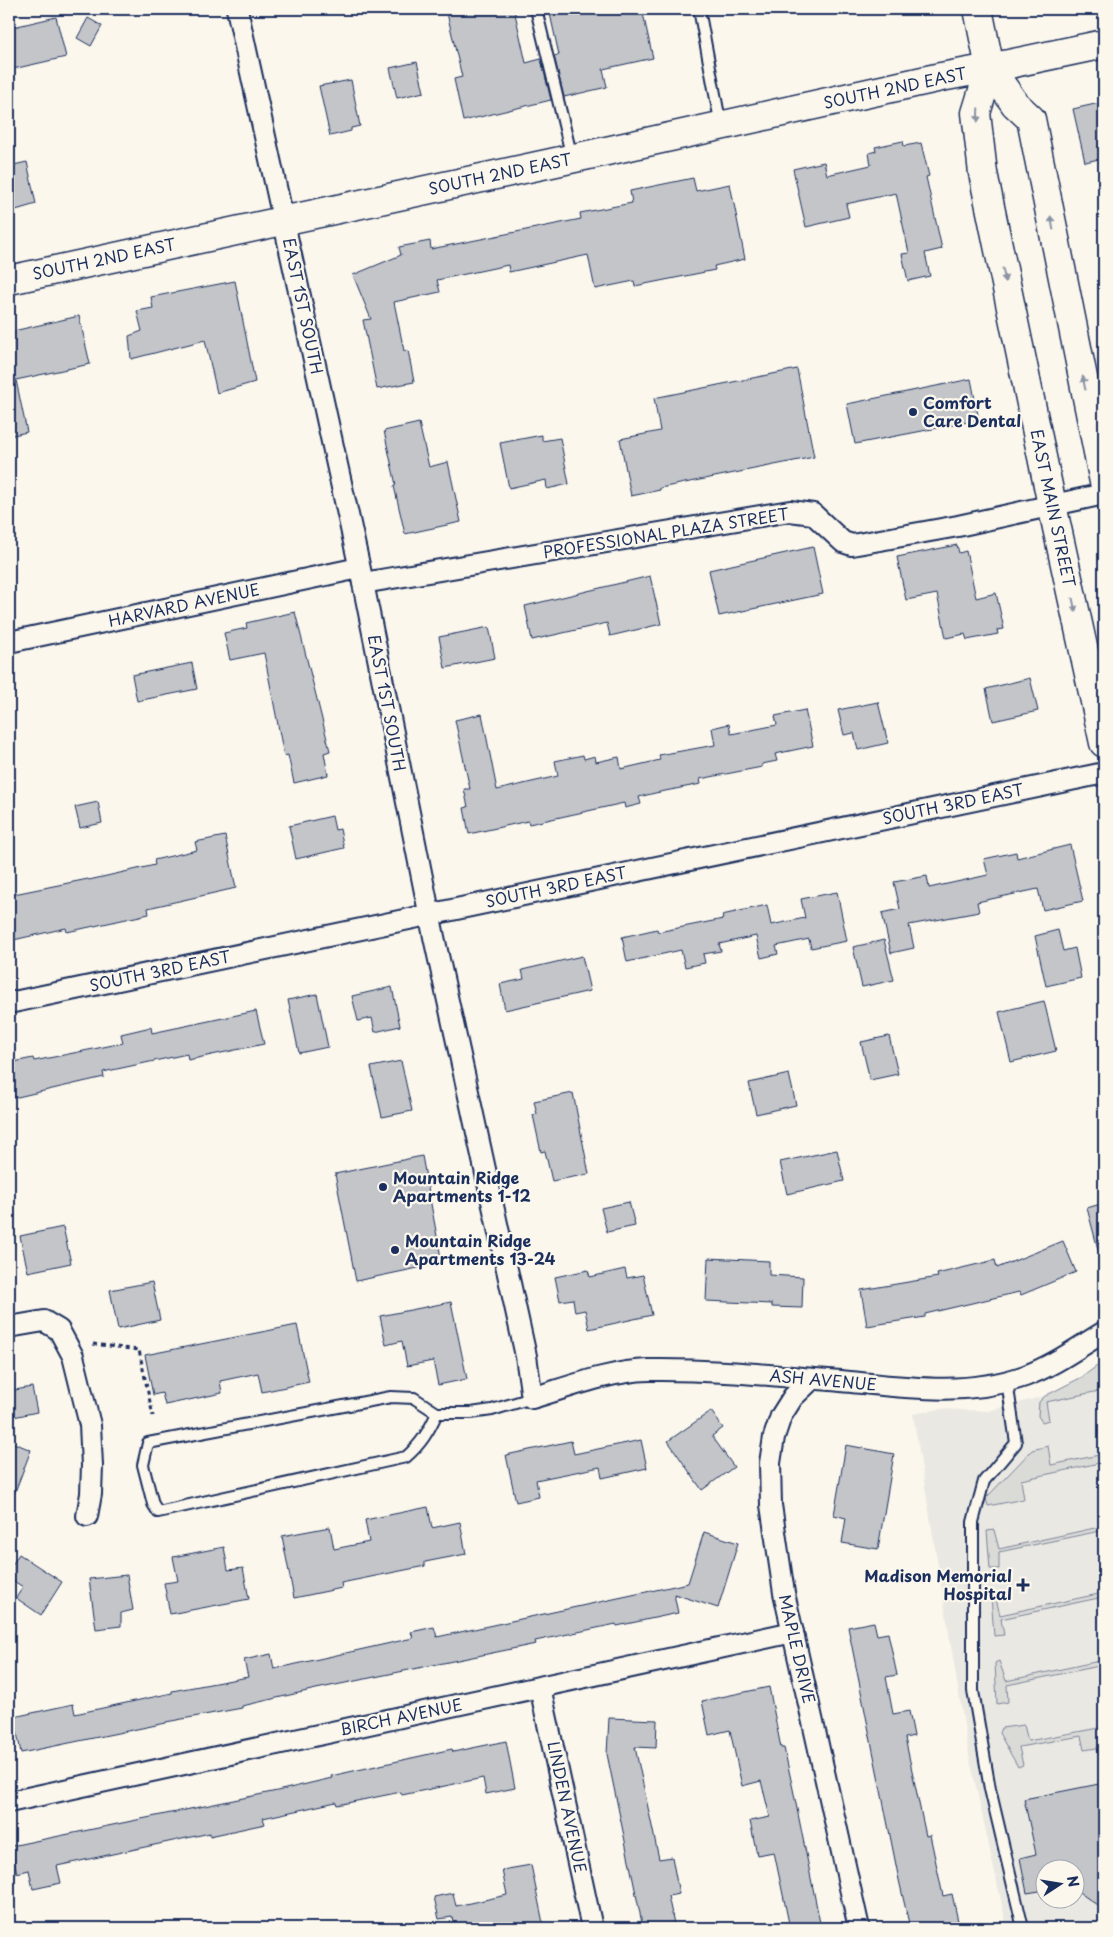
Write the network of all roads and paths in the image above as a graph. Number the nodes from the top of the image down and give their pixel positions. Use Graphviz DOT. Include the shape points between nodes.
graph roads {
  1 [pos="237,9"];
  2 [pos="536,9"];
  3 [pos="699,9"];
  4 [pos="978,9"];
  5 [pos="1104,44"];
  6 [pos="990,68"];
  7 [pos="721,126"];
  8 [pos="572,159"];
  9 [pos="284,221"];
  10 [pos="9,280"];
  11 [pos="1015,421"];
  12 [pos="994,426"];
  13 [pos="1104,482"];
  14 [pos="1104,494"];
  15 [pos="1052,505"];
  16 [pos="361,575"];
  17 [pos="9,642"];
  18 [pos="1104,743"];
  19 [pos="1104,773"];
  20 [pos="429,913"];
  21 [pos="9,1003"];
  22 [pos="9,1327"];
  23 [pos="1104,1332"];
  24 [pos="93,1344"];
  25 [pos="812,1379"];
  26 [pos="1007,1381"];
  27 [pos="532,1398"];
  28 [pos="436,1413"];
  29 [pos="154,1416"];
  30 [pos="87,1516"];
  31 [pos="793,1632"];
  32 [pos="540,1687"];
  33 [pos="9,1802"];
  34 [pos="592,1928"];
  35 [pos="860,1928"];
  36 [pos="1023,1928"];
  1 -- 9 [label="street, EAST 1ST SOUTH"];
  2 -- 8 [label="lane"];
  3 -- 7 [label="lane"];
  4 -- 6 [label="main road, EAST MAIN STREET"];
  5 -- 6 [label="main road, SOUTH 2ND EAST"];
  6 -- 7 [label="main road, SOUTH 2ND EAST"];
  13 -- 6 [label="main road, EAST MAIN STREET, one-way" via="1031,119 1015,104"];
  6 -- 15 [label="main road, EAST MAIN STREET, one-way" via="976,113 983,173"];
  7 -- 8 [label="main road, SOUTH 2ND EAST"];
  8 -- 9 [label="main road, SOUTH 2ND EAST"];
  9 -- 10 [label="main road, SOUTH 2ND EAST"];
  9 -- 16 [label="street, EAST 1ST SOUTH"];
  11 -- 12 [label="path"];
  14 -- 15 [label="street, PROFESSIONAL PLAZA STREET"];
  15 -- 16 [label="street, PROFESSIONAL PLAZA STREET" via="852,545 843,542 813,514 790,511"];
  15 -- 18 [label="main road, EAST MAIN STREET, one-way"];
  16 -- 17 [label="street, HARVARD AVENUE"];
  16 -- 20 [label="street, EAST 1ST SOUTH"];
  19 -- 20 [label="street, SOUTH 3RD EAST"];
  20 -- 21 [label="street, SOUTH 3RD EAST"];
  20 -- 27 [label="street, EAST 1ST SOUTH" via="526,1356"];
  22 -- 30 [label="street" via="44,1321 60,1330 73,1356 90,1424 92,1465"];
  23 -- 26 [label="street, ASH AVENUE" via="1053,1362"];
  24 -- 29 [label="path" via="139,1350"];
  25 -- 26 [label="street, ASH AVENUE" via="930,1390 962,1389"];
  25 -- 27 [label="street, ASH AVENUE" via="740,1372 647,1370 612,1375"];
  25 -- 31 [label="street, MAPLE DRIVE" via="793,1397 781,1416 770,1463 771,1505"];
  26 -- 36 [label="lane" via="1016,1443 984,1481 973,1522 973,1691 990,1789"];
  27 -- 28 [label="lane" via="492,1410"];
  28 -- 28 [label="lane" via="428,1434 406,1457 158,1512 152,1504 143,1465 148,1443 391,1397 414,1398"];
  31 -- 32 [label="street, BIRCH AVENUE"];
  31 -- 35 [label="street, MAPLE DRIVE"];
  32 -- 33 [label="street, BIRCH AVENUE"];
  32 -- 34 [label="street, LINDEN AVENUE"];
}
